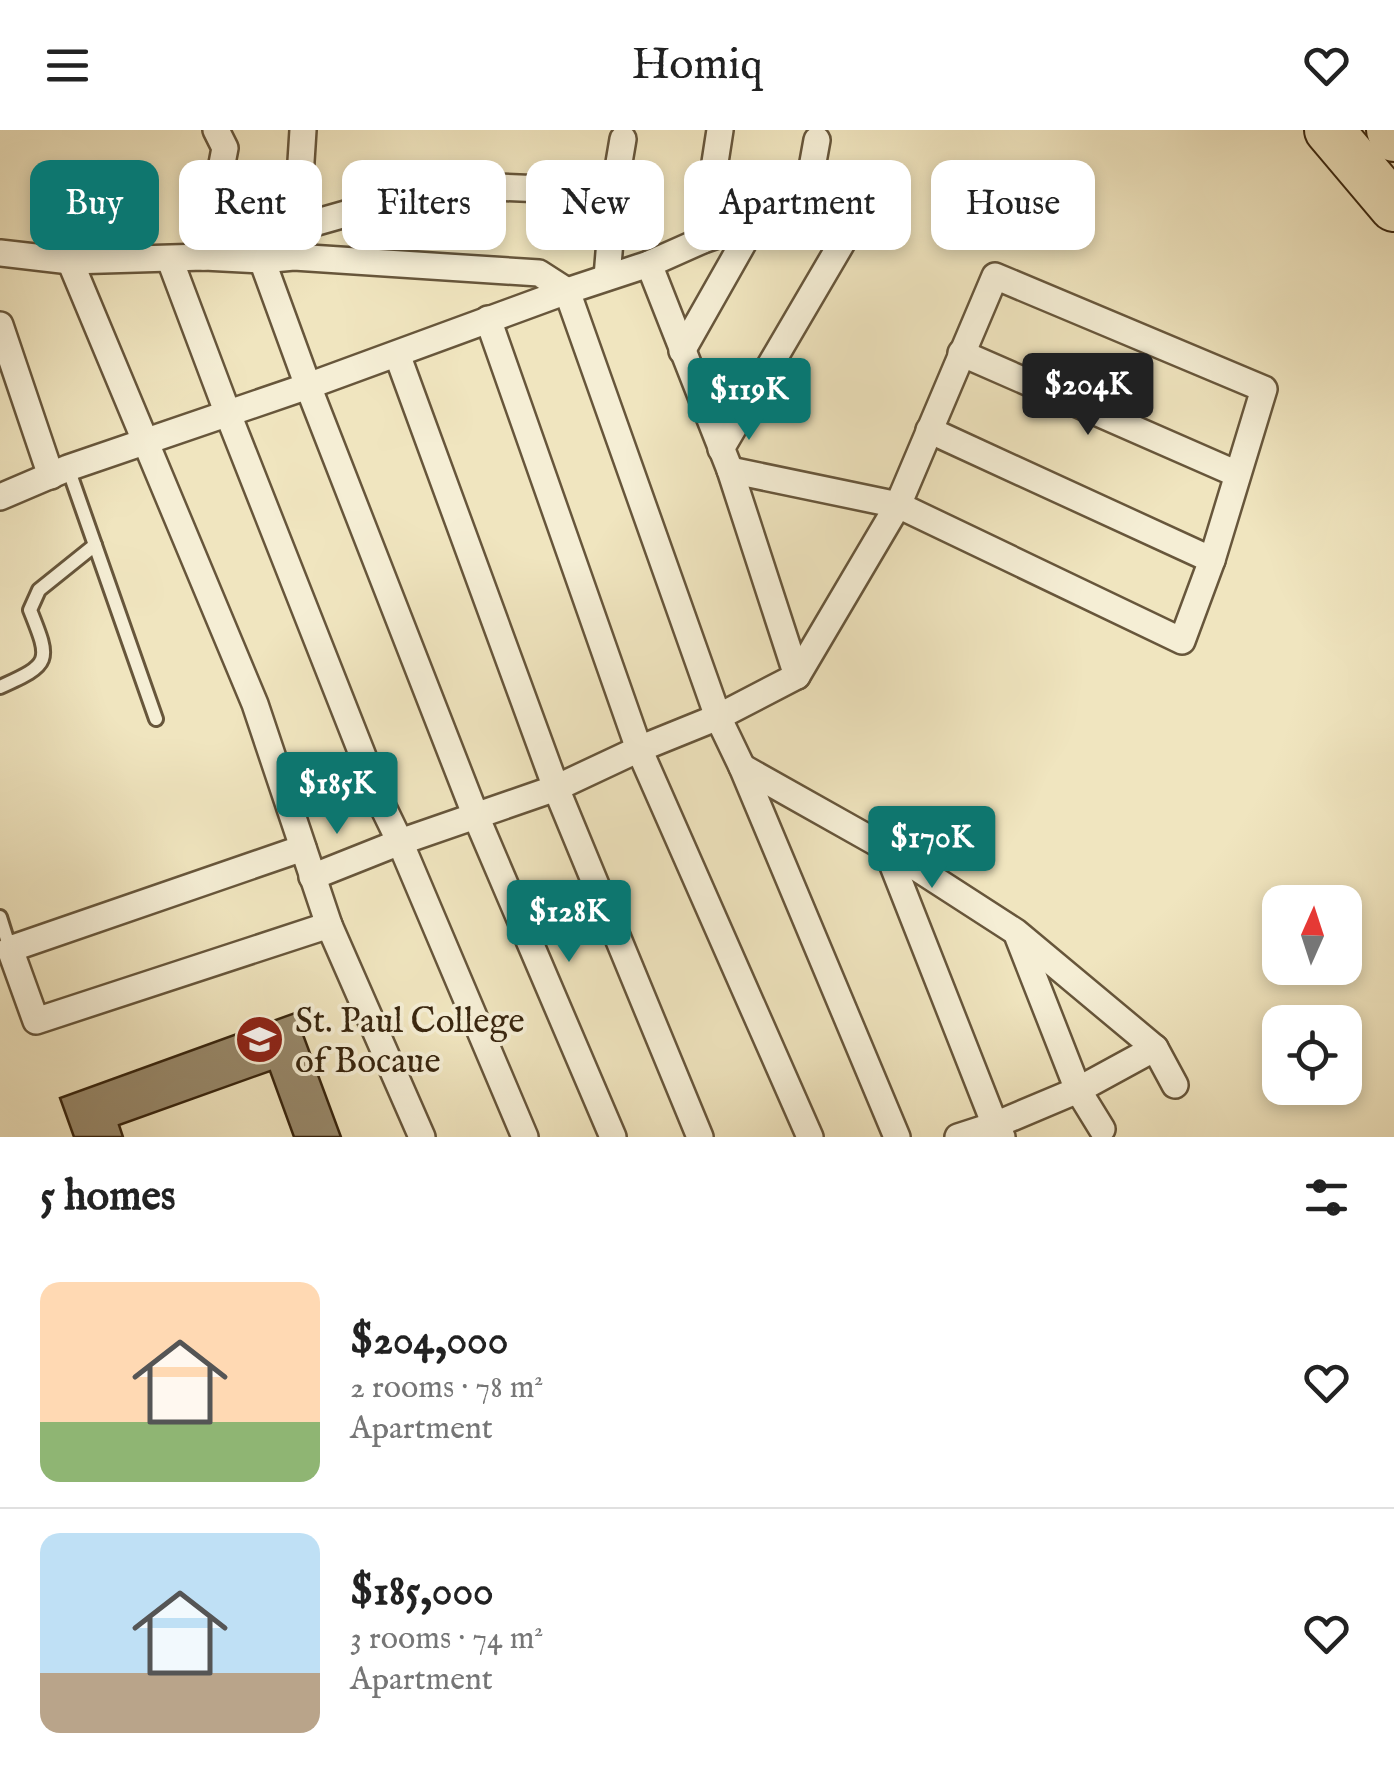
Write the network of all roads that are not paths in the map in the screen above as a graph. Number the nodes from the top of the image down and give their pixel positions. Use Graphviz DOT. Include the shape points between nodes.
graph roads {
  1 [pos="216,130"];
  2 [pos="303,130"];
  3 [pos="720,130"];
  4 [pos="1329,130"];
  5 [pos="623,138"];
  6 [pos="818,140"];
  7 [pos="301,160"];
  8 [pos="619,160"];
  9 [pos="716,160"];
  10 [pos="814,160"];
  11 [pos="526,188"];
  12 [pos="1394,207"];
  13 [pos="322,221"];
  14 [pos="684,249"];
  15 [pos="294,250"];
  16 [pos="610,250"];
  17 [pos="739,250"];
  18 [pos="841,250"];
  19 [pos="0,253"];
  20 [pos="204,257"];
  21 [pos="294,257"];
  22 [pos="170,260"];
  23 [pos="262,260"];
  24 [pos="70,261"];
  25 [pos="648,264"];
  26 [pos="608,276"];
  27 [pos="567,291"];
  28 [pos="488,320"];
  29 [pos="0,325"];
  30 [pos="682,350"];
  31 [pos="961,352"];
  32 [pos="398,354"];
  33 [pos="308,386"];
  34 [pos="228,414"];
  35 [pos="929,430"];
  36 [pos="144,441"];
  37 [pos="726,460"];
  38 [pos="59,472"];
  39 [pos="1237,474"];
  40 [pos="0,497"];
  41 [pos="898,505"];
  42 [pos="95,545"];
  43 [pos="1212,560"];
  44 [pos="798,676"];
  45 [pos="0,687"];
  46 [pos="718,717"];
  47 [pos="156,718"];
  48 [pos="638,749"];
  49 [pos="742,767"];
  50 [pos="556,788"];
  51 [pos="475,814"];
  52 [pos="400,842"];
  53 [pos="303,848"];
  54 [pos="886,848"];
  55 [pos="312,876"];
  56 [pos="0,917"];
  57 [pos="329,925"];
  58 [pos="1016,932"];
  59 [pos="10,949"];
  60 [pos="1155,1048"];
  61 [pos="1175,1085"];
  62 [pos="1078,1090"];
  63 [pos="1102,1129"];
  64 [pos="999,1131"];
  65 [pos="422,1137"];
  66 [pos="524,1137"];
  67 [pos="613,1137"];
  68 [pos="700,1137"];
  69 [pos="810,1137"];
  70 [pos="896,1137"];
  71 [pos="958,1137"];
  1 -- 20 [label="street" via="226,148"];
  2 -- 7 [label="street"];
  3 -- 9 [label="street"];
  4 -- 12 [label="highway"];
  5 -- 8 [label="street"];
  6 -- 10 [label="street"];
  11 -- 13 [label="street" via="448,185"];
  14 -- 25 [label="street"];
  15 -- 21 [label="street"];
  16 -- 26 [label="street"];
  17 -- 30 [label="street"];
  18 -- 37 [label="street"];
  19 -- 24 [label="street"];
  20 -- 22 [label="street"];
  20 -- 23 [label="street"];
  21 -- 23 [label="street"];
  21 -- 27 [label="street" via="538,273"];
  22 -- 24 [label="street"];
  22 -- 34 [label="street"];
  23 -- 33 [label="street"];
  24 -- 36 [label="street"];
  25 -- 26 [label="street"];
  25 -- 30 [label="street"];
  26 -- 27 [label="street"];
  27 -- 28 [label="street"];
  27 -- 46 [label="street"];
  28 -- 32 [label="street"];
  28 -- 48 [label="street"];
  29 -- 38 [label="street"];
  30 -- 37 [label="street"];
  31 -- 35 [label="street"];
  31 -- 39 [label="street"];
  31 -- 39 [label="street" via="995,276 1264,389"];
  32 -- 33 [label="street"];
  32 -- 50 [label="street"];
  33 -- 34 [label="street"];
  33 -- 51 [label="street"];
  34 -- 36 [label="street"];
  34 -- 52 [label="street"];
  35 -- 41 [label="street"];
  35 -- 43 [label="street"];
  36 -- 38 [label="street"];
  36 -- 53 [label="street" via="255,704"];
  37 -- 41 [label="street"];
  37 -- 44 [label="street"];
  38 -- 40 [label="street"];
  38 -- 42 [label="lane"];
  39 -- 43 [label="street"];
  41 -- 43 [label="street" via="1182,641"];
  41 -- 44 [label="street"];
  42 -- 45 [label="lane" via="39,590 30,610 45,646 43,661"];
  42 -- 47 [label="lane"];
  44 -- 46 [label="street"];
  46 -- 48 [label="street"];
  46 -- 49 [label="street"];
  48 -- 50 [label="street"];
  48 -- 69 [label="street"];
  49 -- 54 [label="street"];
  49 -- 70 [label="street"];
  50 -- 51 [label="street"];
  50 -- 68 [label="street"];
  51 -- 52 [label="street"];
  51 -- 67 [label="street"];
  52 -- 55 [label="street"];
  52 -- 66 [label="street"];
  53 -- 55 [label="street"];
  53 -- 59 [label="street"];
  54 -- 58 [label="street"];
  54 -- 64 [label="street"];
  55 -- 57 [label="street"];
  56 -- 59 [label="lane"];
  57 -- 59 [label="street" via="36,1022"];
  57 -- 65 [label="street"];
  58 -- 60 [label="street"];
  58 -- 62 [label="street"];
  60 -- 61 [label="street"];
  60 -- 62 [label="street"];
  62 -- 63 [label="street"];
  62 -- 64 [label="street"];
  64 -- 71 [label="street"];
}
